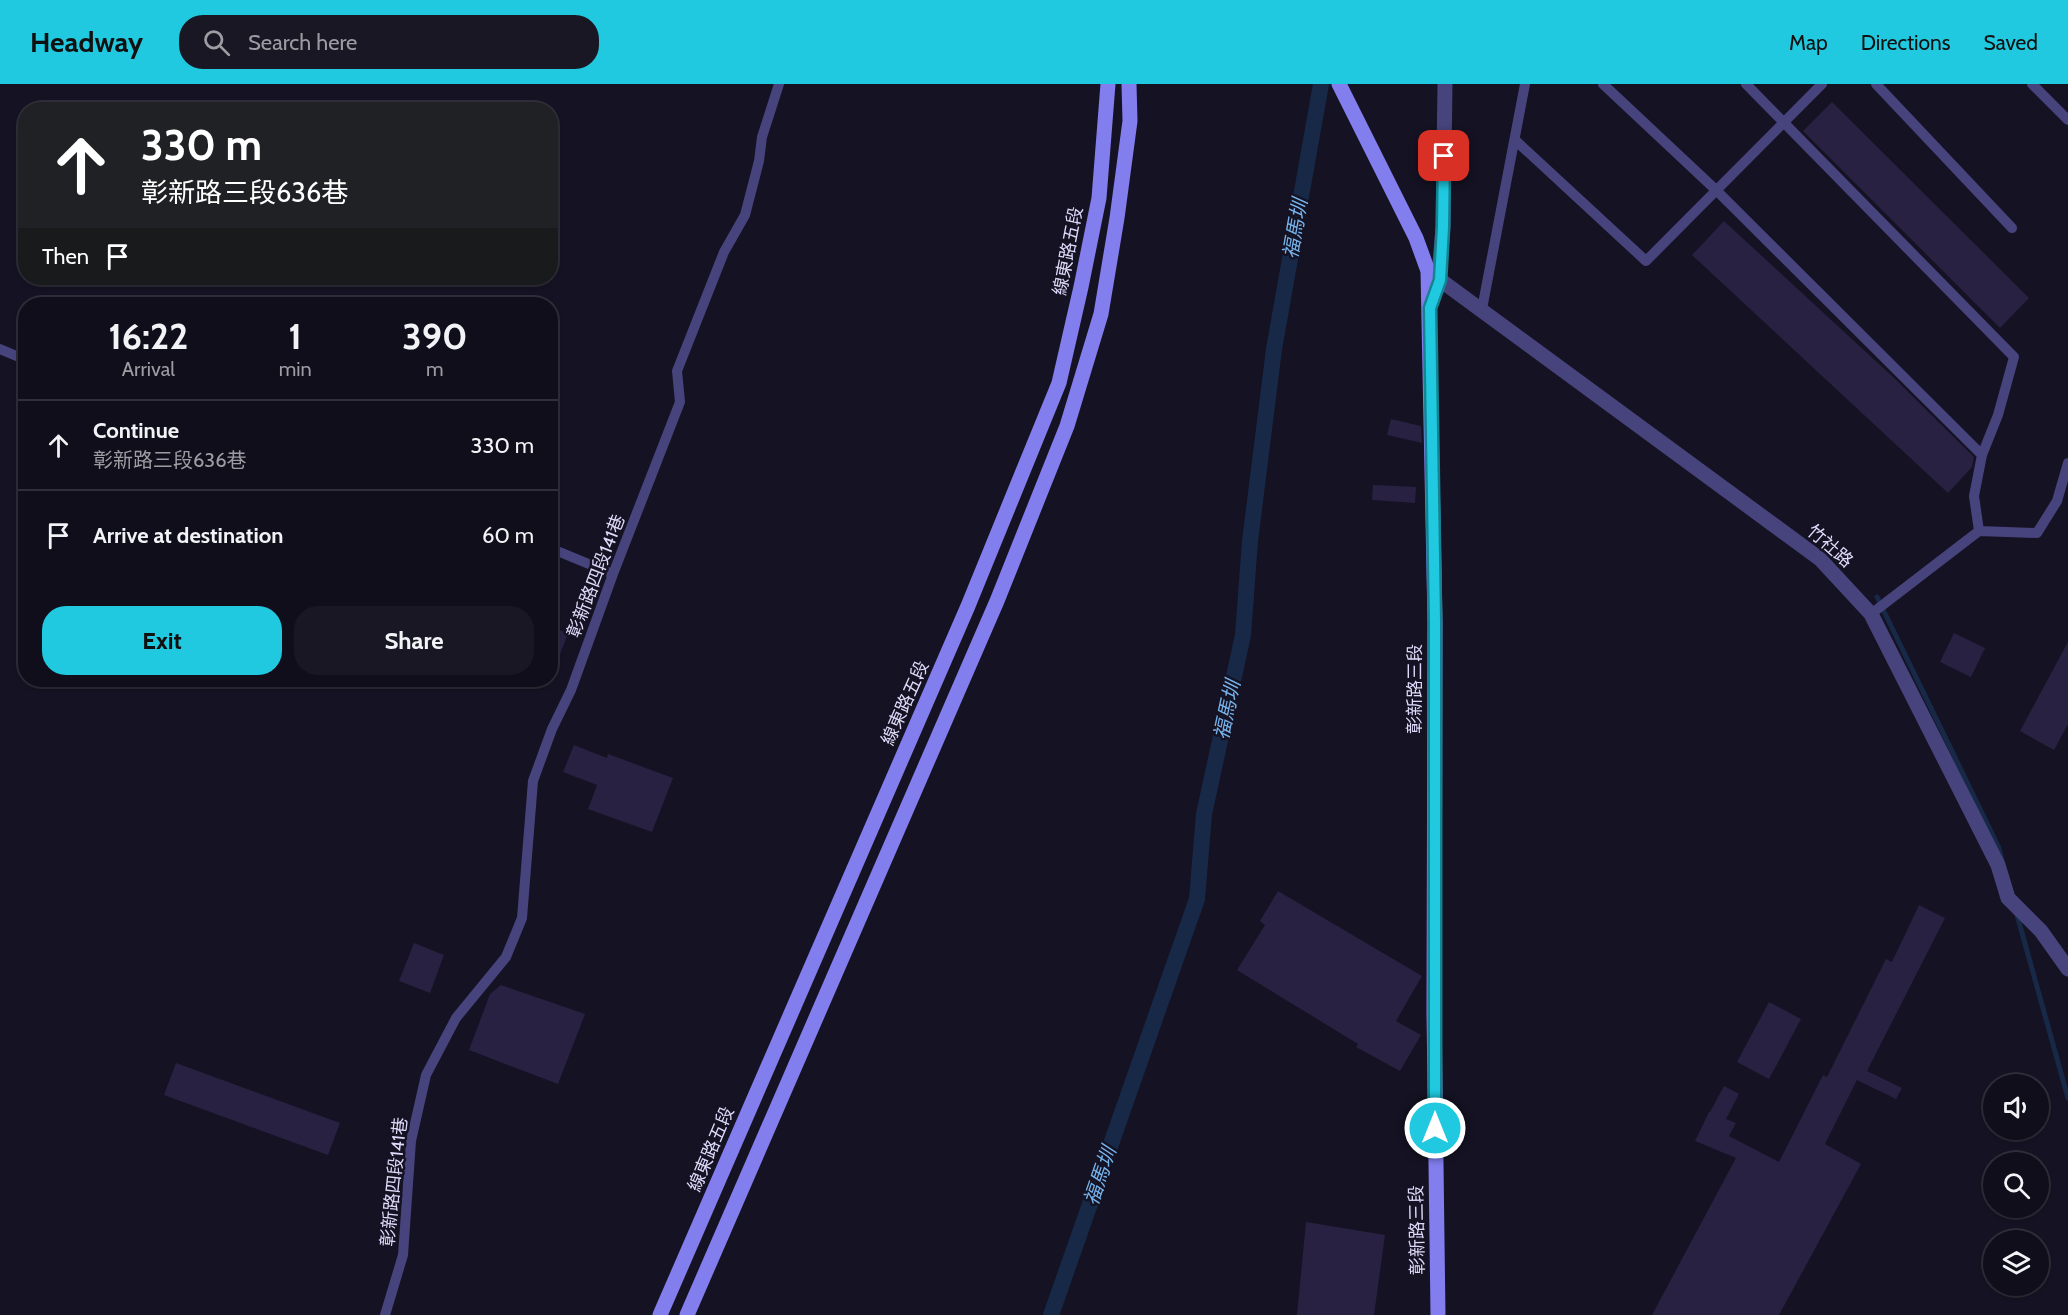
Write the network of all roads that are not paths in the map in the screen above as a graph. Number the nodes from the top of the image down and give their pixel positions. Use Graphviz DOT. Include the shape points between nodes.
graph roads {
  1 [pos="779,84"];
  2 [pos="1108,84"];
  3 [pos="1129,84"];
  4 [pos="1339,84"];
  5 [pos="1445,84"];
  6 [pos="1525,84"];
  7 [pos="1603,84"];
  8 [pos="1746,84"];
  9 [pos="1822,84"];
  10 [pos="1876,84"];
  11 [pos="2032,84"];
  12 [pos="2068,120"];
  13 [pos="1785,123"];
  14 [pos="1515,140"];
  15 [pos="1717,191"];
  16 [pos="2012,228"];
  17 [pos="1434,275"];
  18 [pos="1482,309"];
  19 [pos="0,349"];
  20 [pos="18,357"];
  21 [pos="1982,454"];
  22 [pos="2068,463"];
  23 [pos="1979,531"];
  24 [pos="558,551"];
  25 [pos="613,574"];
  26 [pos="1871,614"];
  27 [pos="2068,969"];
  28 [pos="386,1315"];
  29 [pos="660,1315"];
  30 [pos="687,1315"];
  31 [pos="1437,1315"];
  1 -- 25 [label="lane, 彰新路四段141巷" via="762,137 745,215 724,252 677,371 680,402"];
  2 -- 29 [label="main road, 線東路五段" via="1099,198 1059,383 968,606"];
  3 -- 30 [label="main road" via="1130,122 1101,314 1067,426 997,601"];
  4 -- 17 [label="main road, 彰新路三段"];
  5 -- 17 [label="street" via="1443,227"];
  6 -- 14 [label="lane"];
  7 -- 15 [label="lane"];
  8 -- 13 [label="lane"];
  9 -- 13 [label="lane"];
  10 -- 16 [label="lane"];
  11 -- 12 [label="lane"];
  13 -- 15 [label="lane"];
  13 -- 21 [label="lane" via="2014,357"];
  14 -- 15 [label="lane" via="1646,261"];
  14 -- 18 [label="lane"];
  15 -- 21 [label="lane"];
  17 -- 18 [label="street, 竹社路"];
  17 -- 31 [label="main road, 彰新路三段" via="1430,308"];
  18 -- 26 [label="street, 竹社路" via="1820,559"];
  19 -- 20 [label="lane"];
  21 -- 23 [label="lane" via="1974,496"];
  22 -- 23 [label="lane" via="2057,501 2037,533"];
  23 -- 26 [label="lane"];
  24 -- 25 [label="lane"];
  25 -- 28 [label="lane, 彰新路四段141巷" via="533,781 522,918 506,957 456,1018 426,1075 411,1141 403,1255"];
  26 -- 27 [label="street, 竹社路" via="1998,865 2008,898 2040,931"];
}
